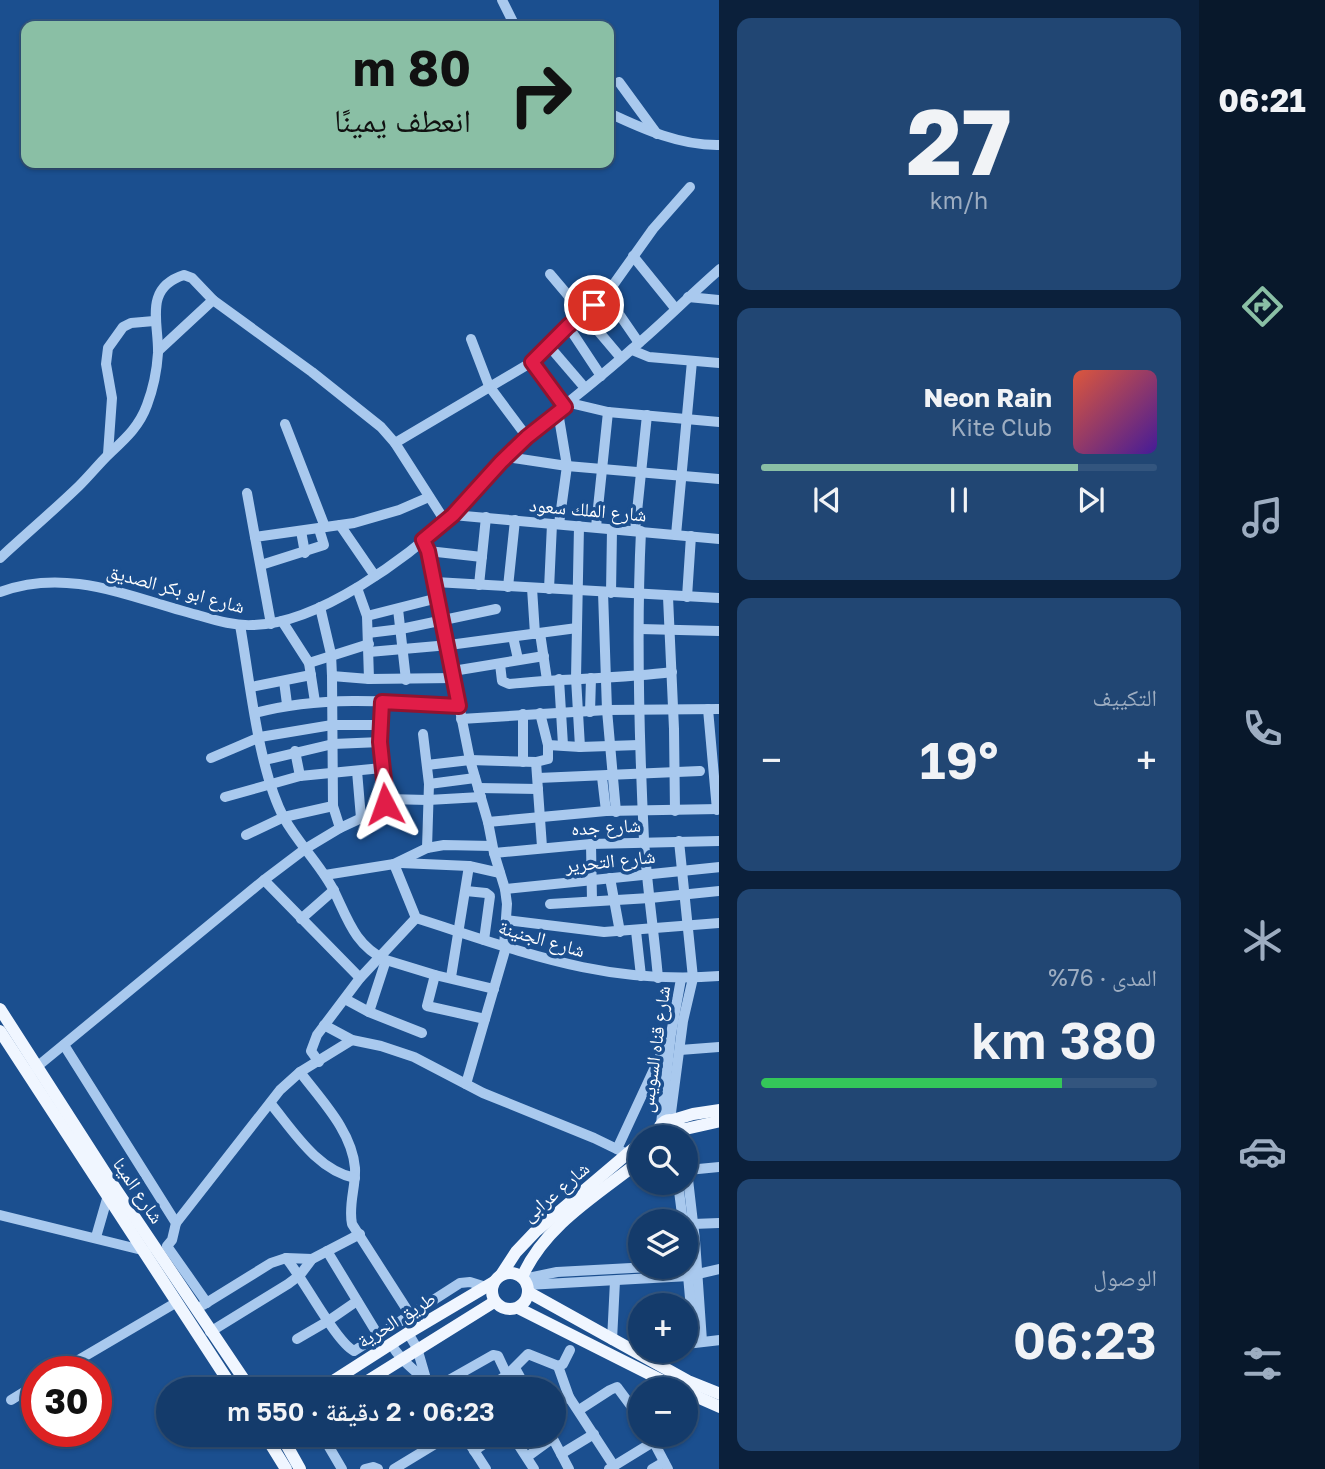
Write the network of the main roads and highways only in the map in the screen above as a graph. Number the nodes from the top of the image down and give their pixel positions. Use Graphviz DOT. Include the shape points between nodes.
graph roads {
  1 [pos="0,1009"];
  2 [pos="0,1031"];
  3 [pos="32,1071"];
  4 [pos="719,1110"];
  5 [pos="719,1121"];
  6 [pos="678,1125"];
  7 [pos="698,1125"];
  8 [pos="628,1149"];
  9 [pos="628,1171"];
  10 [pos="156,1249"];
  11 [pos="493,1281"];
  12 [pos="525,1283"];
  13 [pos="494,1302"];
  14 [pos="518,1308"];
  15 [pos="628,1348"];
  16 [pos="657,1363"];
  17 [pos="225,1377"];
  18 [pos="242,1377"];
  19 [pos="339,1377"];
  20 [pos="379,1377"];
  21 [pos="655,1377"];
  22 [pos="719,1394"];
  23 [pos="698,1398"];
  24 [pos="714,1405"];
  25 [pos="272,1447"];
  26 [pos="289,1447"];
  27 [pos="286,1469"];
  28 [pos="300,1469"];
  1 -- 3 [label="main road, شارع المينا"];
  2 -- 3 [label="main road, شارع المينا"];
  3 -- 10 [label="main road, شارع المينا" via="111,1191"];
  4 -- 6 [label="main road" via="693,1114"];
  5 -- 7 [label="main road"];
  8 -- 11 [label="main road, شارع عرابى" via="608,1173 535,1232"];
  9 -- 12 [label="main road, شارع عرابى" via="550,1233 534,1254"];
  10 -- 17 [label="main road, شارع المينا" via="177,1302"];
  10 -- 18 [label="main road, شارع المينا" via="202,1306 210,1332"];
  11 -- 12 [label="main road" via="512,1273"];
  11 -- 13 [label="main road"];
  11 -- 19 [label="main road, طريق الحرية"];
  12 -- 14 [label="main road" via="526,1300"];
  12 -- 15 [label="main road"];
  13 -- 14 [label="main road" via="503,1309"];
  13 -- 20 [label="main road, طريق الحرية" via="400,1359"];
  14 -- 21 [label="main road"];
  16 -- 22 [label="main road"];
  23 -- 24 [label="main road"];
  25 -- 27 [label="main road"];
  26 -- 28 [label="main road"];
}
